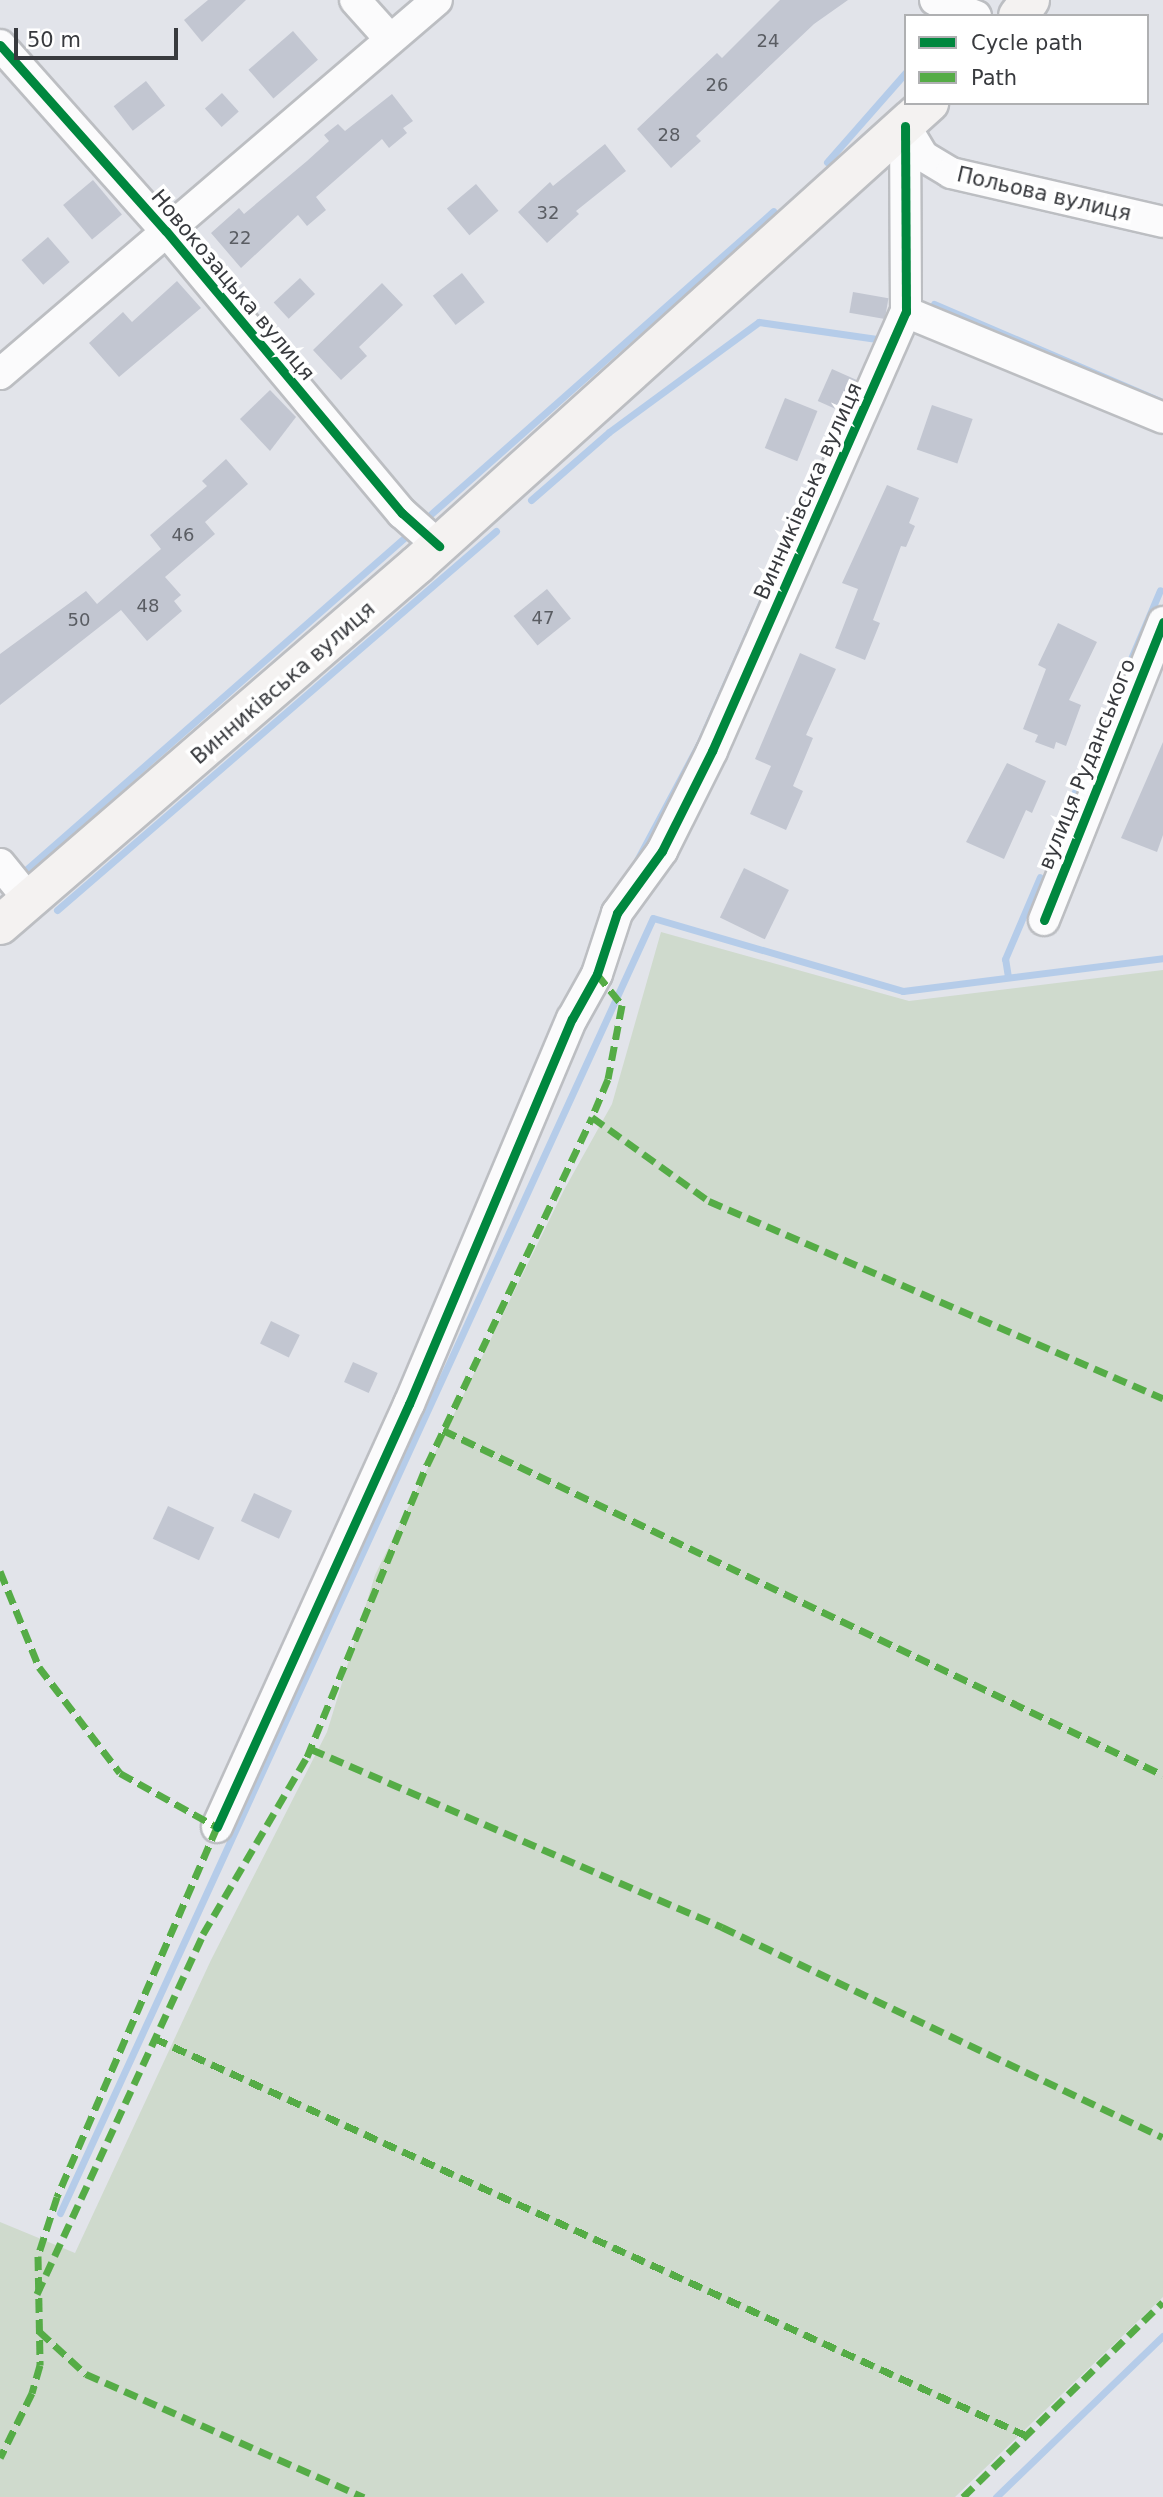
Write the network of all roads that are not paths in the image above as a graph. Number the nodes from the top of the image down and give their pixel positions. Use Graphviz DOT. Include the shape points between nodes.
graph roads {
  1 [pos="355,0"];
  2 [pos="437,0"];
  3 [pos="935,0"];
  4 [pos="971,14"];
  5 [pos="390,39"];
  6 [pos="0,45"];
  7 [pos="917,115"];
  8 [pos="1163,222"];
  9 [pos="166,231"];
  10 [pos="906,312"];
  11 [pos="0,374"];
  12 [pos="1163,418"];
  13 [pos="439,546"];
  14 [pos="1163,622"];
  15 [pos="0,864"];
  16 [pos="30,901"];
  17 [pos="1044,920"];
  18 [pos="0,925"];
  19 [pos="217,1827"];
  1 -- 5 [label="street"];
  2 -- 5 [label="street"];
  3 -- 4 [label="street"];
  5 -- 9 [label="street"];
  6 -- 9 [label="street, Новокозацька вулиця"];
  7 -- 8 [label="street, Польова вулиця" via="923,156 951,173"];
  7 -- 10 [label="street, Винниківська вулиця"];
  7 -- 13 [label="main road, Винниківська вулиця"];
  9 -- 11 [label="street"];
  9 -- 13 [label="street, Новокозацька вулиця" via="393,502"];
  10 -- 12 [label="street"];
  10 -- 19 [label="street, Винниківська вулиця" via="712,751 662,851 617,913 597,974 572,1019 409,1404"];
  13 -- 16 [label="main road, Винниківська вулиця"];
  14 -- 17 [label="street, вулиця Руданського"];
  15 -- 16 [label="street"];
  16 -- 18 [label="main road, Винниківська вулиця"];
}
